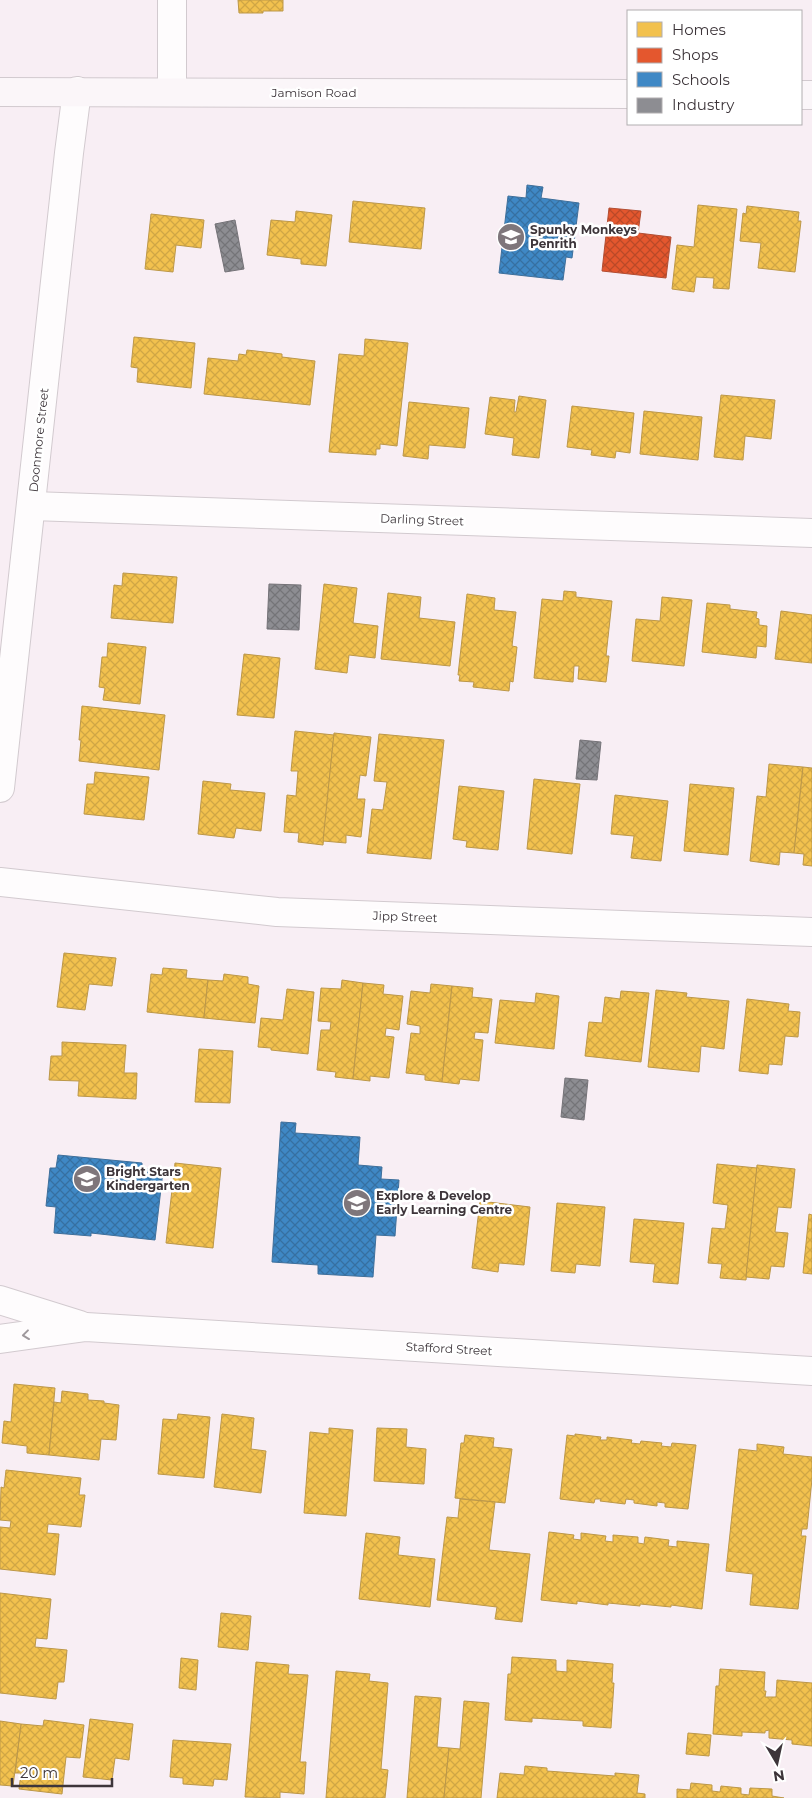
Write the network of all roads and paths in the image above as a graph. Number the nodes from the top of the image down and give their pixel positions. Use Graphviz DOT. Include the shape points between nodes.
graph roads {
  1 [pos="172,0"];
  2 [pos="77,91"];
  3 [pos="0,92"];
  4 [pos="172,92"];
  5 [pos="627,94"];
  6 [pos="32,506"];
  7 [pos="812,533"];
  8 [pos="7,675"];
  9 [pos="0,788"];
  10 [pos="0,882"];
  11 [pos="812,932"];
  12 [pos="0,1300"];
  13 [pos="86,1327"];
  14 [pos="0,1339"];
  15 [pos="812,1371"];
  1 -- 4 [label="street"];
  2 -- 3 [label="main road, Jamison Road"];
  2 -- 4 [label="main road, Jamison Road"];
  2 -- 6 [label="street, Doonmore Street"];
  4 -- 5 [label="main road, Jamison Road"];
  6 -- 7 [label="street, Darling Street"];
  6 -- 8 [label="street, Doonmore Street"];
  8 -- 9 [label="street, Doonmore Street"];
  10 -- 11 [label="street, Jipp Street" via="262,911"];
  12 -- 13 [label="street, Stafford Street"];
  13 -- 14 [label="street, Stafford Street, one-way"];
  13 -- 15 [label="street, Stafford Street"];
}
